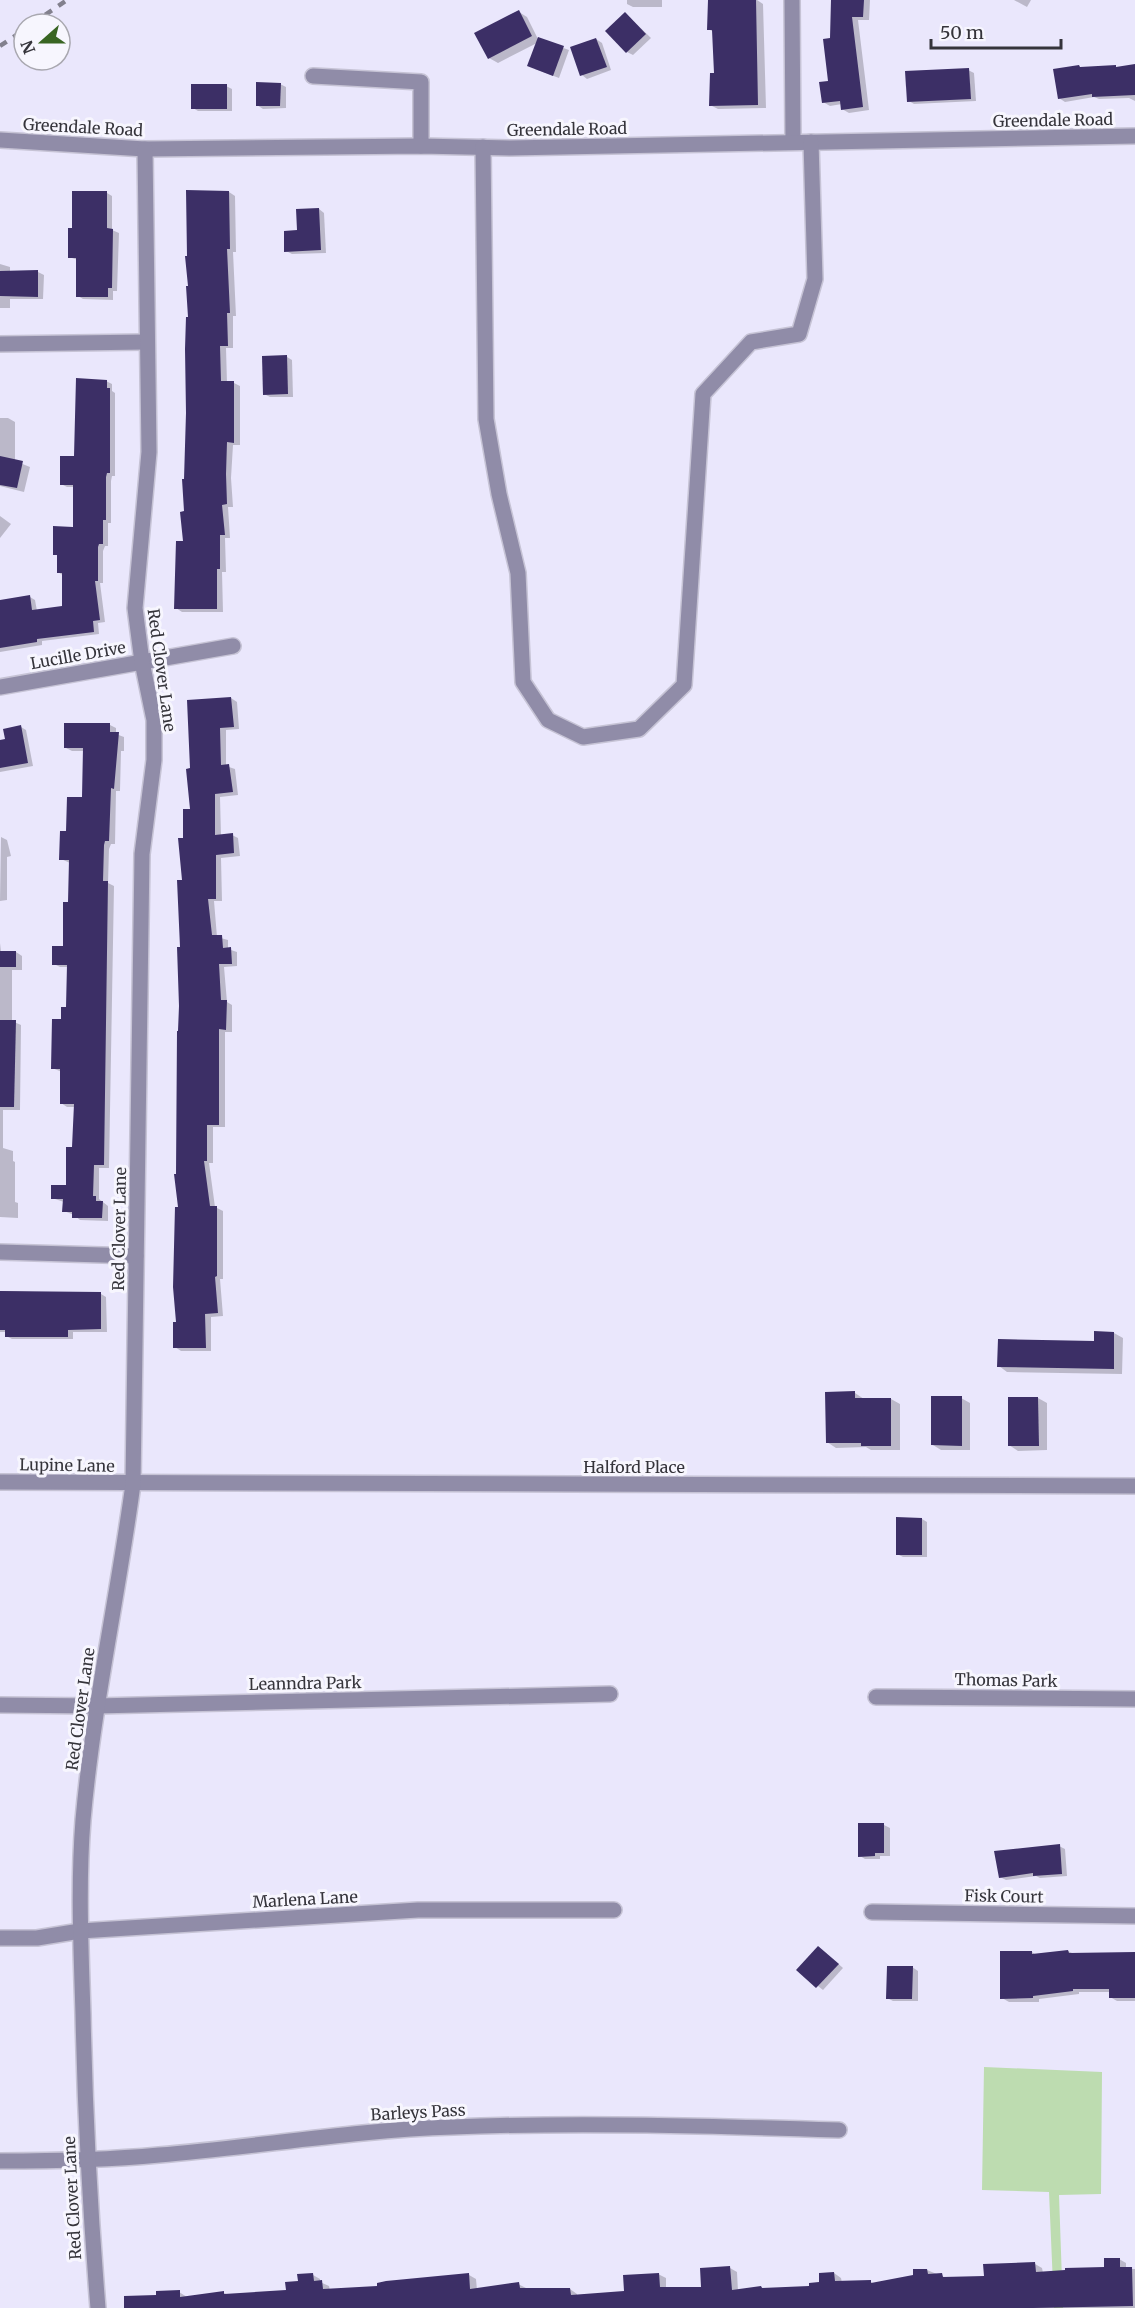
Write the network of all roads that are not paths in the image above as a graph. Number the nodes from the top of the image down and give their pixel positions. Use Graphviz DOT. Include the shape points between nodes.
graph roads {
  1 [pos="792,0"];
  2 [pos="313,76"];
  3 [pos="1135,136"];
  4 [pos="0,140"];
  5 [pos="793,142"];
  6 [pos="811,142"];
  7 [pos="421,146"];
  8 [pos="483,147"];
  9 [pos="145,148"];
  10 [pos="146,342"];
  11 [pos="0,344"];
  12 [pos="234,646"];
  13 [pos="142,662"];
  14 [pos="0,687"];
  15 [pos="0,1252"];
  16 [pos="136,1256"];
  17 [pos="0,1482"];
  18 [pos="133,1484"];
  19 [pos="1135,1486"];
  20 [pos="610,1694"];
  21 [pos="876,1697"];
  22 [pos="1135,1700"];
  23 [pos="0,1705"];
  24 [pos="96,1706"];
  25 [pos="614,1910"];
  26 [pos="872,1912"];
  27 [pos="1135,1916"];
  28 [pos="80,1931"];
  29 [pos="0,1938"];
  30 [pos="839,2130"];
  31 [pos="87,2160"];
  32 [pos="0,2161"];
  33 [pos="98,2308"];
  1 -- 5 [label="street"];
  2 -- 7 [label="street" via="421,82"];
  3 -- 6 [label="street, Greendale Road"];
  4 -- 9 [label="street, Greendale Road"];
  5 -- 6 [label="street, Greendale Road"];
  5 -- 8 [label="street, Greendale Road"];
  6 -- 8 [label="street" via="814,279 799,334 751,342 703,394 684,685 639,729 583,737 548,720 523,682 518,573 486,419"];
  7 -- 8 [label="street, Greendale Road"];
  7 -- 9 [label="street, Greendale Road"];
  9 -- 10 [label="street, Red Clover Lane"];
  10 -- 11 [label="street"];
  10 -- 13 [label="street, Red Clover Lane" via="149,452 135,608"];
  12 -- 13 [label="street, Lucille Drive"];
  13 -- 14 [label="street, Lucille Drive"];
  13 -- 16 [label="street, Red Clover Lane" via="154,720 142,854"];
  15 -- 16 [label="street"];
  16 -- 18 [label="street, Red Clover Lane"];
  17 -- 18 [label="street, Lupine Lane"];
  18 -- 19 [label="street, Halford Place"];
  18 -- 24 [label="street, Red Clover Lane"];
  20 -- 24 [label="street, Leanndra Park"];
  21 -- 22 [label="street, Thomas Park"];
  23 -- 24 [label="street, Leanndra Park"];
  24 -- 28 [label="street, Red Clover Lane" via="83,1822"];
  25 -- 28 [label="street, Marlena Lane" via="418,1910"];
  26 -- 27 [label="street, Fisk Court"];
  28 -- 29 [label="street, Marlena Lane" via="37,1938"];
  28 -- 31 [label="street, Red Clover Lane"];
  30 -- 31 [label="street, Barleys Pass" via="645,2125 452,2127"];
  31 -- 32 [label="street, Barleys Pass"];
  31 -- 33 [label="street, Red Clover Lane"];
}
